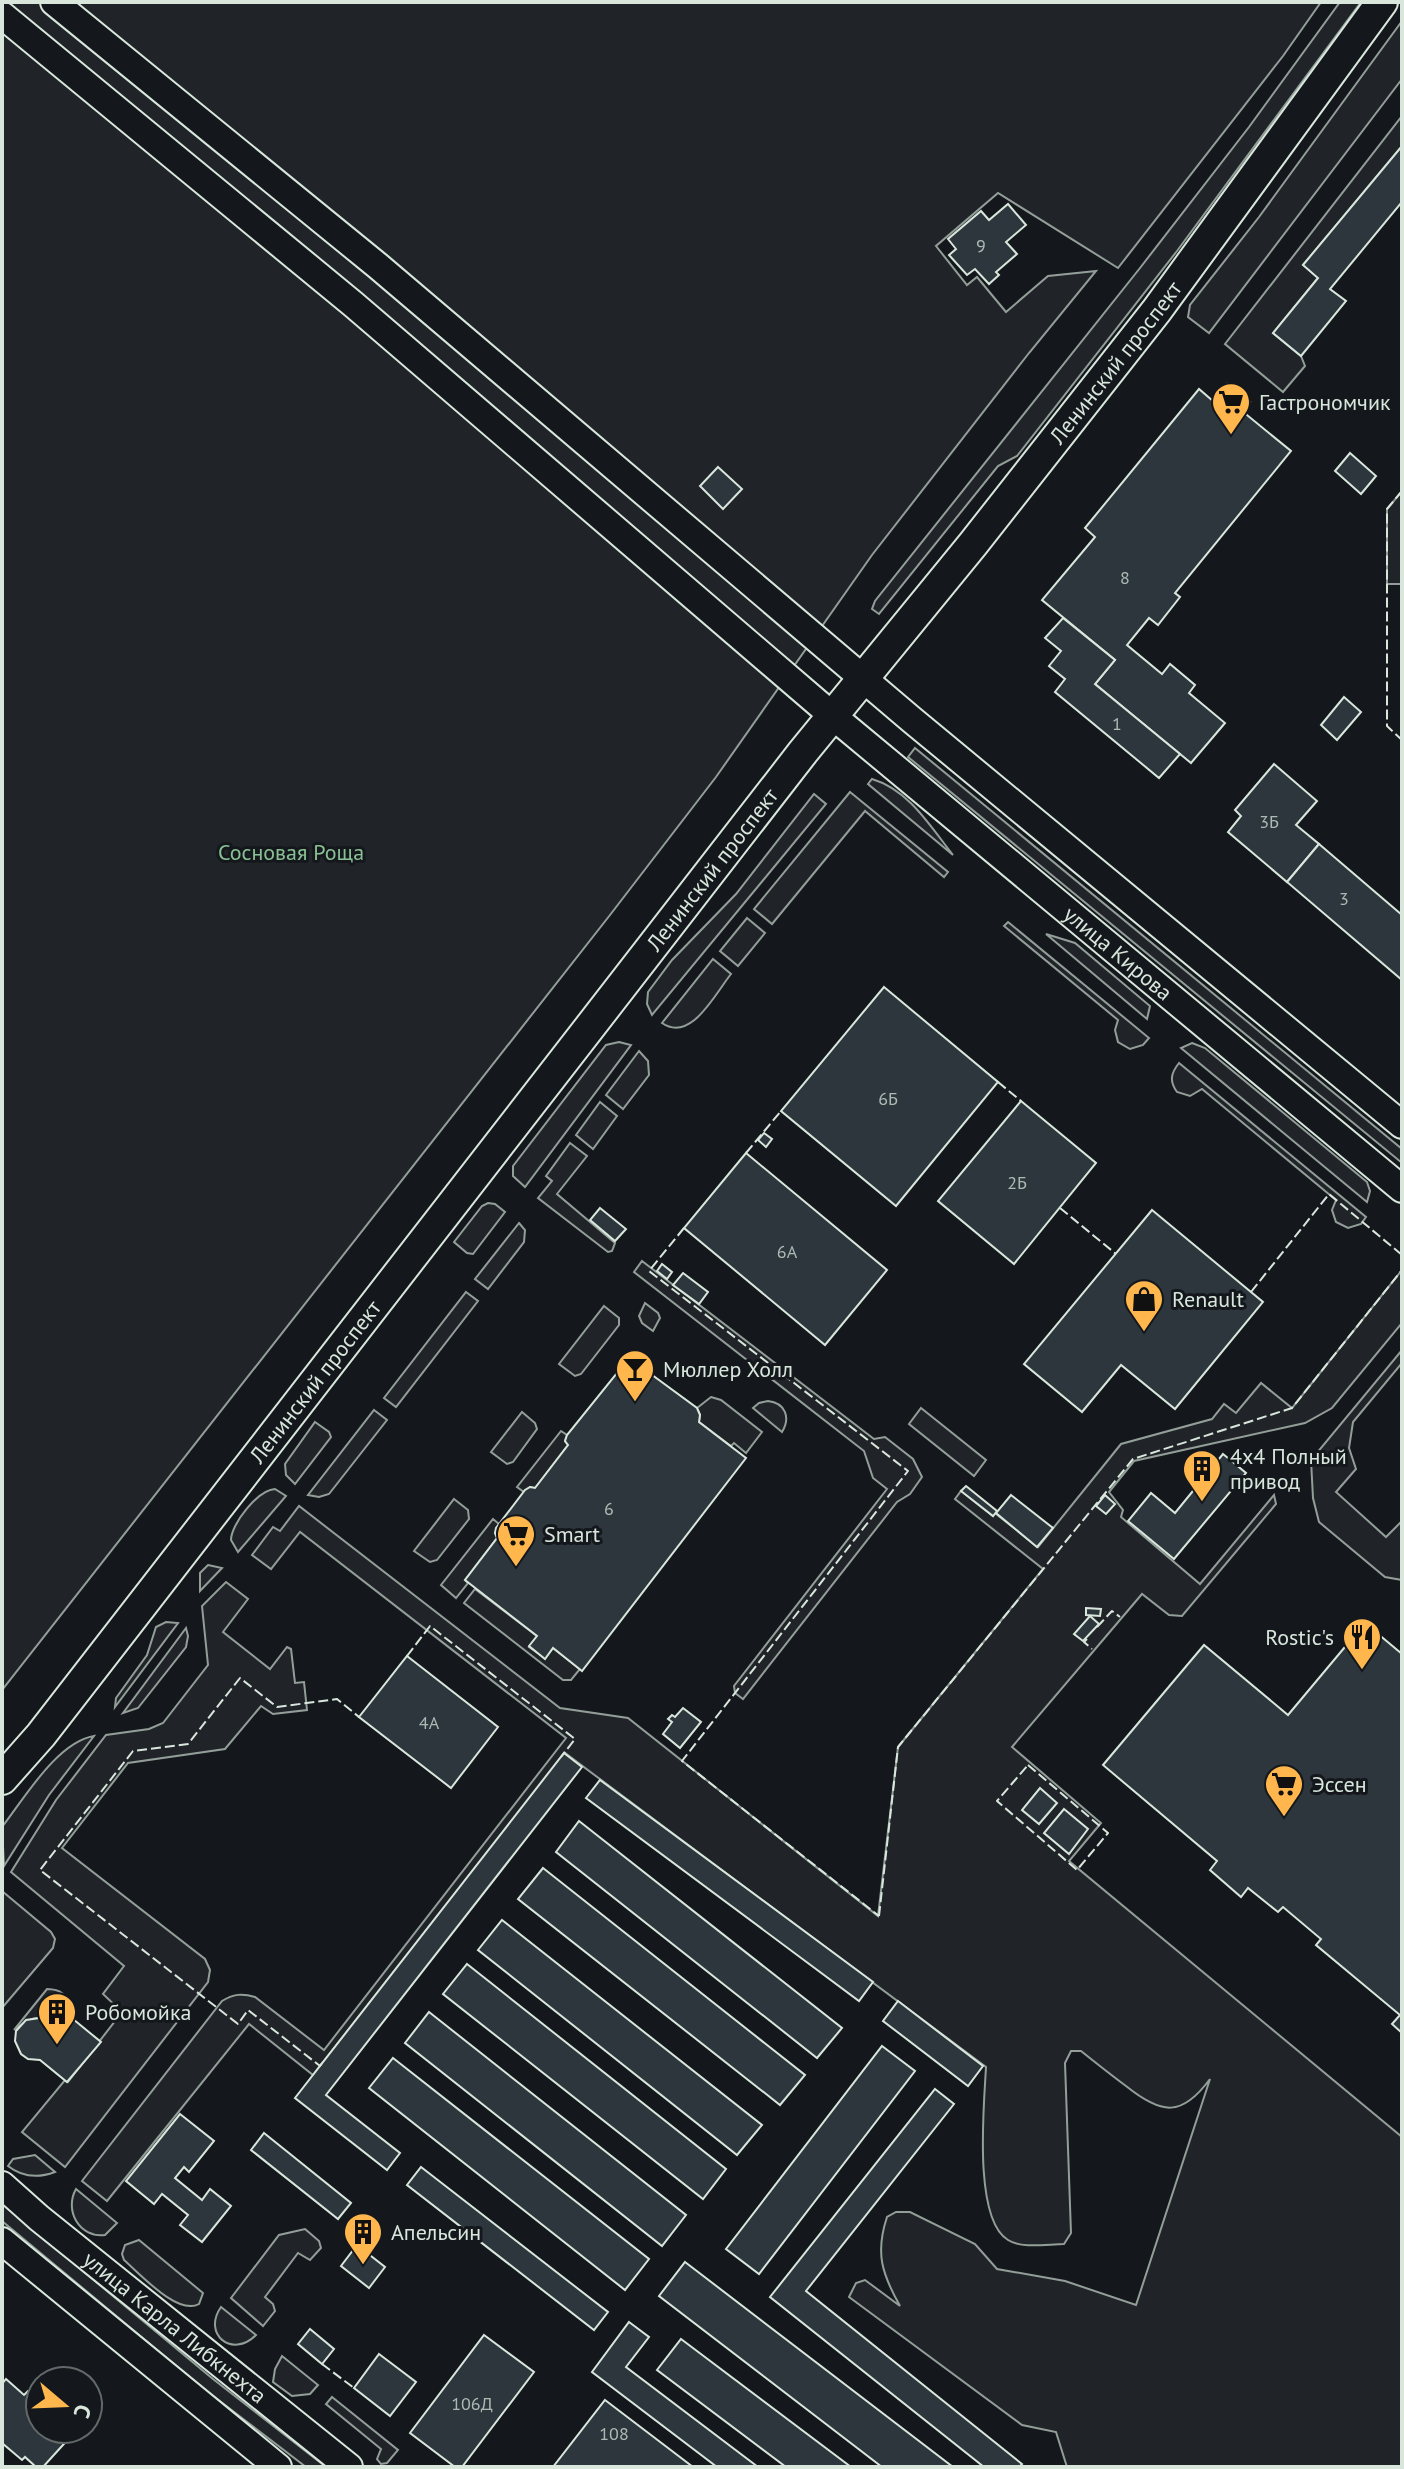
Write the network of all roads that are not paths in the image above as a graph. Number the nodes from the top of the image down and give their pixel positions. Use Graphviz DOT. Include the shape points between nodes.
graph roads {
  1 [pos="54,2"];
  2 [pos="1382,2"];
  3 [pos="2,15"];
  4 [pos="864,679"];
  5 [pos="834,717"];
  6 [pos="1402,1125"];
  7 [pos="1402,1189"];
  8 [pos="41,1735"];
  9 [pos="2,1779"];
  10 [pos="2,1795"];
  11 [pos="2,2185"];
  12 [pos="2,2241"];
  13 [pos="278,2467"];
  14 [pos="349,2467"];
  1 -- 4 [label="main road" via="378,266"];
  2 -- 4 [label="main road, Ленинский проспект" via="1157,310"];
  3 -- 5 [label="main road, улица Кирова" via="353,304"];
  4 -- 5 [label="main road, Ленинский проспект"];
  4 -- 6 [label="main road"];
  5 -- 7 [label="main road, улица Кирова"];
  5 -- 8 [label="main road, Ленинский проспект"];
  8 -- 9 [label="main road, Ленинский проспект"];
  8 -- 10 [label="main road, Ленинский проспект"];
  11 -- 14 [label="main road, улица Карла Либкнехта"];
  12 -- 13 [label="main road, улица Карла Либкнехта"];
}
